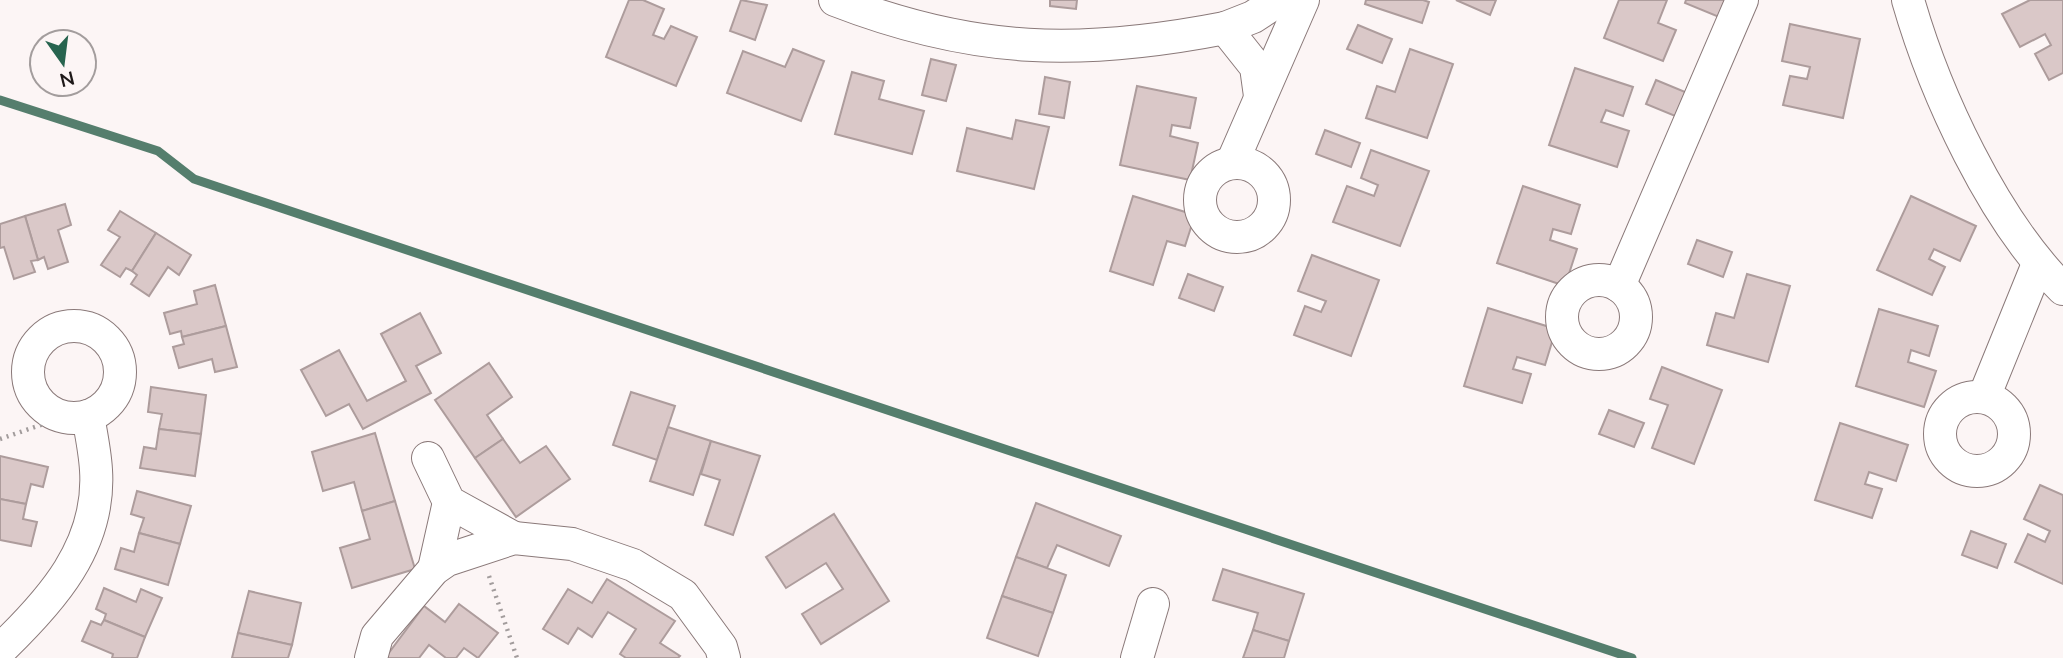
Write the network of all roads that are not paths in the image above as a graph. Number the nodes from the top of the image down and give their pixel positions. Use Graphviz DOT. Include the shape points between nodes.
graph roads {
  1 [pos="835,0"];
  2 [pos="1279,0"];
  3 [pos="1303,0"];
  4 [pos="1742,0"];
  5 [pos="1908,0"];
  6 [pos="1225,28"];
  7 [pos="1260,96"];
  8 [pos="1232,163"];
  9 [pos="2038,264"];
  10 [pos="1619,286"];
  11 [pos="2063,289"];
  12 [pos="1984,397"];
  13 [pos="75,416"];
  14 [pos="428,458"];
  15 [pos="449,502"];
  16 [pos="514,538"];
  17 [pos="434,569"];
  18 [pos="1153,604"];
  19 [pos="0,650"];
  20 [pos="371,658"];
  21 [pos="724,658"];
  22 [pos="1137,658"];
  1 -- 6 [label="street" via="984,43 1035,48 1161,40"];
  2 -- 6 [label="street" via="1253,18"];
  3 -- 7 [label="street"];
  4 -- 10 [label="street"];
  5 -- 9 [label="street" via="1944,102"];
  6 -- 7 [label="street" via="1256,67"];
  7 -- 8 [label="street"];
  9 -- 11 [label="street"];
  9 -- 12 [label="street"];
  13 -- 19 [label="street" via="96,472 89,532 69,575"];
  14 -- 15 [label="street"];
  15 -- 16 [label="street"];
  15 -- 17 [label="street"];
  16 -- 17 [label="street"];
  16 -- 21 [label="street" via="572,544 633,565 683,595"];
  17 -- 20 [label="street" via="377,636"];
  18 -- 22 [label="street"];
}
